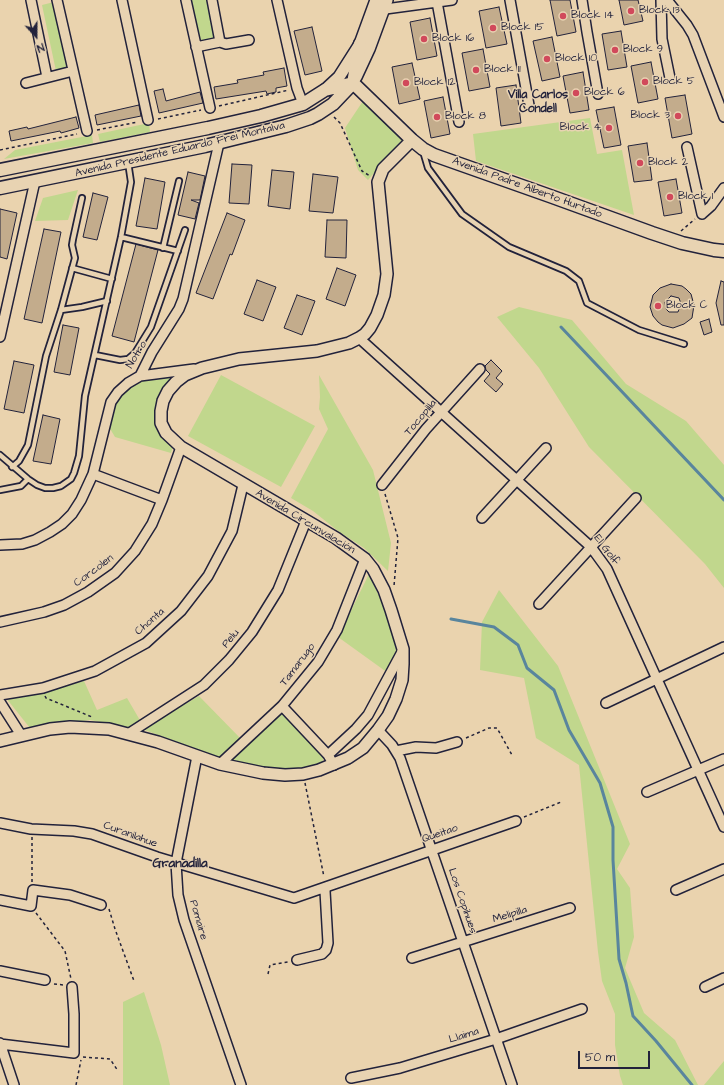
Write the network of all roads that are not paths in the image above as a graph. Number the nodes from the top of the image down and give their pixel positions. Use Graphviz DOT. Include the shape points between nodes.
graph roads {
  1 [pos="33,0"];
  2 [pos="57,0"];
  3 [pos="122,0"];
  4 [pos="186,0"];
  5 [pos="212,0"];
  6 [pos="277,0"];
  7 [pos="452,0"];
  8 [pos="510,0"];
  9 [pos="582,0"];
  10 [pos="661,0"];
  11 [pos="667,0"];
  12 [pos="437,2"];
  13 [pos="380,5"];
  14 [pos="248,40"];
  15 [pos="220,42"];
  16 [pos="360,44"];
  17 [pos="196,47"];
  18 [pos="73,71"];
  19 [pos="48,77"];
  20 [pos="670,78"];
  21 [pos="26,83"];
  22 [pos="353,83"];
  23 [pos="325,90"];
  24 [pos="598,94"];
  25 [pos="303,104"];
  26 [pos="529,105"];
  27 [pos="210,108"];
  28 [pos="724,117"];
  29 [pos="148,120"];
  30 [pos="459,122"];
  31 [pos="87,132"];
  32 [pos="412,140"];
  33 [pos="219,143"];
  34 [pos="687,147"];
  35 [pos="423,149"];
  36 [pos="128,162"];
  37 [pos="0,170"];
  38 [pos="35,181"];
  39 [pos="179,181"];
  40 [pos="0,188"];
  41 [pos="724,188"];
  42 [pos="82,198"];
  43 [pos="185,230"];
  44 [pos="122,238"];
  45 [pos="163,248"];
  46 [pos="178,251"];
  47 [pos="724,251"];
  48 [pos="72,268"];
  49 [pos="112,279"];
  50 [pos="107,301"];
  51 [pos="61,310"];
  52 [pos="0,337"];
  53 [pos="359,338"];
  54 [pos="684,344"];
  55 [pos="95,355"];
  56 [pos="202,368"];
  57 [pos="480,369"];
  58 [pos="140,376"];
  59 [pos="441,412"];
  60 [pos="181,447"];
  61 [pos="546,448"];
  62 [pos="0,456"];
  63 [pos="12,467"];
  64 [pos="93,474"];
  65 [pos="28,479"];
  66 [pos="516,480"];
  67 [pos="243,485"];
  68 [pos="382,485"];
  69 [pos="0,490"];
  70 [pos="636,498"];
  71 [pos="162,500"];
  72 [pos="482,518"];
  73 [pos="306,521"];
  74 [pos="0,545"];
  75 [pos="591,547"];
  76 [pos="365,558"];
  77 [pos="540,604"];
  78 [pos="0,622"];
  79 [pos="724,647"];
  80 [pos="403,649"];
  81 [pos="657,678"];
  82 [pos="0,695"];
  83 [pos="0,702"];
  84 [pos="606,703"];
  85 [pos="282,706"];
  86 [pos="378,730"];
  87 [pos="128,734"];
  88 [pos="21,735"];
  89 [pos="0,741"];
  90 [pos="457,742"];
  91 [pos="396,751"];
  92 [pos="197,756"];
  93 [pos="724,759"];
  94 [pos="331,760"];
  95 [pos="220,764"];
  96 [pos="698,770"];
  97 [pos="647,792"];
  98 [pos="516,821"];
  99 [pos="0,823"];
  100 [pos="724,827"];
  101 [pos="432,850"];
  102 [pos="176,863"];
  103 [pos="724,869"];
  104 [pos="326,887"];
  105 [pos="676,890"];
  106 [pos="294,898"];
  107 [pos="0,900"];
  108 [pos="102,905"];
  109 [pos="570,908"];
  110 [pos="464,942"];
  111 [pos="412,958"];
  112 [pos="297,960"];
  113 [pos="0,971"];
  114 [pos="724,978"];
  115 [pos="45,980"];
  116 [pos="72,987"];
  117 [pos="705,987"];
  118 [pos="582,1010"];
  119 [pos="496,1038"];
  120 [pos="0,1044"];
  121 [pos="351,1078"];
  122 [pos="14,1085"];
  123 [pos="241,1085"];
  124 [pos="512,1085"];
  1 -- 19 [label="street"];
  2 -- 18 [label="street"];
  3 -- 29 [label="street"];
  4 -- 17 [label="street"];
  5 -- 15 [label="street"];
  6 -- 25 [label="street"];
  7 -- 12 [label="street"];
  8 -- 26 [label="street"];
  9 -- 24 [label="street"];
  10 -- 20 [label="street" via="662,39"];
  11 -- 28 [label="street" via="693,35"];
  12 -- 13 [label="street"];
  12 -- 30 [label="street"];
  13 -- 16 [label="street, Avenida Presidente Eduardo Frei Montalva"];
  13 -- 22 [label="street, Avenida Presidente Eduardo Frei Montalva" via="369,49"];
  14 -- 15 [label="street" via="226,44"];
  15 -- 17 [label="street"];
  16 -- 22 [label="main road"];
  16 -- 23 [label="street, Avenida Presidente Eduardo Frei Montalva" via="339,77"];
  17 -- 27 [label="street"];
  18 -- 19 [label="street"];
  18 -- 31 [label="street"];
  19 -- 21 [label="street"];
  22 -- 23 [label="main road"];
  22 -- 32 [label="main road, Avenida Padre Alberto Hurtado"];
  22 -- 33 [label="main road, Avenida Presidente Eduardo Frei Montalva" via="340,98 310,118"];
  23 -- 25 [label="main road, Avenida Presidente Eduardo Frei Montalva"];
  25 -- 37 [label="main road, Avenida Presidente Eduardo Frei Montalva" via="208,128"];
  32 -- 35 [label="main road, Avenida Padre Alberto Hurtado"];
  32 -- 53 [label="street, Avenida Circunvalación" via="383,169 378,182 387,274 384,295 377,315 370,328"];
  33 -- 36 [label="main road, Avenida Presidente Eduardo Frei Montalva"];
  33 -- 58 [label="street, Notro" via="183,299"];
  34 -- 41 [label="street" via="702,214"];
  35 -- 47 [label="main road, Avenida Padre Alberto Hurtado" via="671,240"];
  35 -- 54 [label="lane" via="428,168 462,214 509,247 566,271 579,281 587,303 639,330"];
  36 -- 38 [label="main road, Avenida Presidente Eduardo Frei Montalva"];
  36 -- 44 [label="lane" via="131,182"];
  38 -- 40 [label="main road, Avenida Presidente Eduardo Frei Montalva"];
  38 -- 52 [label="street"];
  39 -- 45 [label="lane"];
  42 -- 48 [label="lane" via="72,245 75,258"];
  43 -- 46 [label="lane"];
  44 -- 45 [label="lane"];
  44 -- 49 [label="lane"];
  45 -- 46 [label="lane"];
  46 -- 55 [label="lane" via="151,327 135,353 128,359 120,360"];
  48 -- 49 [label="lane"];
  48 -- 51 [label="lane"];
  49 -- 50 [label="lane"];
  50 -- 51 [label="lane"];
  50 -- 55 [label="lane"];
  51 -- 63 [label="lane" via="46,356 28,445 19,461"];
  53 -- 56 [label="street, Avenida Circunvalación" via="317,351 239,358"];
  53 -- 59 [label="street, El Golf"];
  55 -- 65 [label="lane" via="85,396 79,456 71,479 53,488 37,485"];
  56 -- 58 [label="street"];
  56 -- 60 [label="street, Avenida Circunvalación" via="176,382 168,391 162,406 161,423 166,433"];
  57 -- 59 [label="street, Tocopilla"];
  58 -- 64 [label="street, Notro" via="128,383 111,402"];
  59 -- 66 [label="street, El Golf"];
  59 -- 68 [label="street, Tocopilla"];
  60 -- 67 [label="street, Avenida Circunvalación"];
  60 -- 71 [label="street, Corcolen"];
  61 -- 66 [label="street"];
  62 -- 63 [label="lane"];
  63 -- 65 [label="lane"];
  64 -- 71 [label="street"];
  64 -- 74 [label="street, Notro" via="81,500 62,524 35,540 22,544"];
  65 -- 69 [label="lane" via="21,486"];
  66 -- 72 [label="street"];
  66 -- 75 [label="street, El Golf"];
  67 -- 73 [label="street, Avenida Circunvalación"];
  67 -- 82 [label="street, Chonta" via="232,531 208,576 181,611 146,643 95,671 43,688"];
  70 -- 75 [label="street"];
  71 -- 78 [label="street, Corcolen" via="152,524 135,551 115,573 88,592 64,604 44,612"];
  73 -- 76 [label="street, Avenida Circunvalación"];
  73 -- 87 [label="street, Pelu" via="278,590 252,632 229,660 204,685"];
  75 -- 77 [label="street"];
  75 -- 81 [label="street, El Golf" via="607,569"];
  76 -- 80 [label="street, Avenida Circunvalación" via="384,590"];
  76 -- 85 [label="street, Tamarugo" via="336,630 318,662"];
  79 -- 81 [label="street"];
  80 -- 86 [label="street, Avenida Circunvalación" via="402,680 388,716"];
  80 -- 94 [label="street" via="368,715"];
  81 -- 84 [label="street"];
  81 -- 96 [label="street, El Golf"];
  83 -- 88 [label="street"];
  85 -- 94 [label="street"];
  85 -- 95 [label="street, Tamarugo"];
  86 -- 91 [label="street, Los Copihues"];
  86 -- 94 [label="street, Avenida Circunvalación" via="362,748 348,758"];
  87 -- 88 [label="street, Avenida Circunvalación" via="109,729 50,728"];
  87 -- 92 [label="street, Avenida Circunvalación"];
  88 -- 89 [label="street, Avenida Circunvalación"];
  90 -- 91 [label="street" via="436,748"];
  91 -- 101 [label="street, Los Copihues"];
  92 -- 95 [label="street, Avenida Circunvalación"];
  92 -- 102 [label="street, Pomaire"];
  93 -- 96 [label="street"];
  94 -- 95 [label="street, Avenida Circunvalación" via="303,774 285,775"];
  96 -- 97 [label="street"];
  96 -- 100 [label="street, El Golf"];
  98 -- 101 [label="street, Queitao"];
  99 -- 102 [label="street, Curanilahue" via="92,834"];
  101 -- 104 [label="street, Queitao"];
  101 -- 110 [label="street, Los Copihues"];
  102 -- 106 [label="street, Curanilahue"];
  102 -- 123 [label="street, Pomaire" via="178,895 184,920"];
  103 -- 105 [label="street"];
  104 -- 106 [label="street, Queitao"];
  104 -- 112 [label="street" via="326,950 322,954"];
  107 -- 108 [label="street" via="32,906 32,890 70,895"];
  109 -- 110 [label="street, Melipilla"];
  110 -- 111 [label="street, Melipilla"];
  110 -- 119 [label="street, Los Copihues"];
  113 -- 115 [label="street"];
  114 -- 117 [label="street"];
  116 -- 120 [label="street" via="74,1053"];
  118 -- 119 [label="street, Llaima"];
  119 -- 121 [label="street, Llaima" via="400,1068"];
  119 -- 124 [label="street, Los Copihues"];
  120 -- 122 [label="street"];
}
